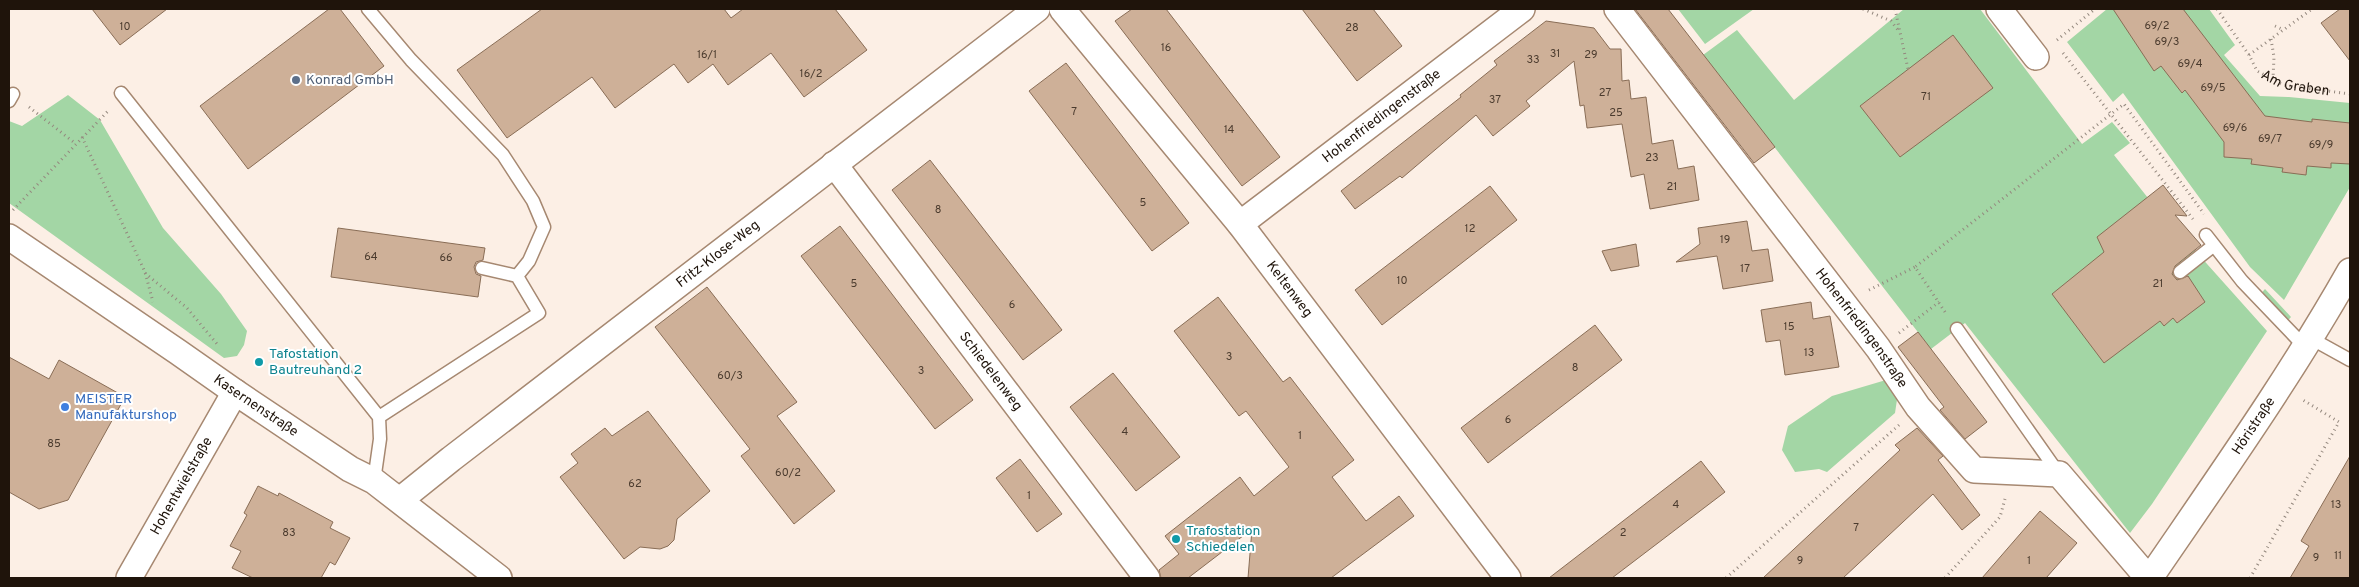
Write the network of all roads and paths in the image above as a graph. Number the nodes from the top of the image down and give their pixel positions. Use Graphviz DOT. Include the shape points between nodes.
graph roads {
  1 [pos="368,9"];
  2 [pos="1038,9"];
  3 [pos="1062,9"];
  4 [pos="1522,9"];
  5 [pos="1616,9"];
  6 [pos="1863,9"];
  7 [pos="1895,9"];
  8 [pos="1999,9"];
  9 [pos="2095,9"];
  10 [pos="2217,9"];
  11 [pos="2312,9"];
  12 [pos="2275,26"];
  13 [pos="2284,30"];
  14 [pos="1900,32"];
  15 [pos="2049,35"];
  16 [pos="2271,39"];
  17 [pos="2054,42"];
  18 [pos="2249,55"];
  19 [pos="2036,57"];
  20 [pos="1908,69"];
  21 [pos="2273,79"];
  22 [pos="121,93"];
  23 [pos="2350,94"];
  24 [pos="11,98"];
  25 [pos="2111,114"];
  26 [pos="82,138"];
  27 [pos="76,144"];
  28 [pos="834,164"];
  29 [pos="9,214"];
  30 [pos="1240,224"];
  31 [pos="2206,235"];
  32 [pos="9,237"];
  33 [pos="2214,246"];
  34 [pos="1915,267"];
  35 [pos="482,268"];
  36 [pos="2350,271"];
  37 [pos="144,272"];
  38 [pos="2180,272"];
  39 [pos="516,276"];
  40 [pos="1939,302"];
  41 [pos="1843,303"];
  42 [pos="155,307"];
  43 [pos="1957,329"];
  44 [pos="2309,343"];
  45 [pos="1878,348"];
  46 [pos="2350,360"];
  47 [pos="2281,387"];
  48 [pos="229,388"];
  49 [pos="1918,408"];
  50 [pos="379,417"];
  51 [pos="2012,472"];
  52 [pos="2059,474"];
  53 [pos="374,482"];
  54 [pos="400,500"];
  55 [pos="129,578"];
  56 [pos="499,578"];
  57 [pos="1147,578"];
  58 [pos="1508,578"];
  59 [pos="1726,578"];
  60 [pos="1945,578"];
  61 [pos="2149,578"];
  62 [pos="2250,578"];
  1 -- 39 [label="lane" via="411,60 503,155 533,201 544,228 529,261"];
  2 -- 28 [label="street, Fritz-Klose-Weg"];
  3 -- 30 [label="street, Keltenweg"];
  4 -- 30 [label="street, Hohenfriedingenstraße"];
  5 -- 41 [label="street, Hohenfriedingenstraße"];
  6 -- 14 [label="path" via="1891,21"];
  7 -- 14 [label="path"];
  8 -- 19 [label="street"];
  9 -- 17 [label="path"];
  10 -- 18 [label="path, Am Graben"];
  11 -- 13 [label="path"];
  12 -- 13 [label="path"];
  13 -- 16 [label="path"];
  14 -- 20 [label="path"];
  15 -- 17 [label="path"];
  16 -- 18 [label="path"];
  16 -- 21 [label="path"];
  17 -- 25 [label="path"];
  18 -- 21 [label="path, Am Graben" via="2257,71"];
  21 -- 23 [label="path, Am Graben" via="2283,85"];
  22 -- 26 [label="path" via="115,104"];
  22 -- 50 [label="lane"];
  24 -- 27 [label="path"];
  25 -- 31 [label="path"];
  25 -- 34 [label="path"];
  26 -- 27 [label="path"];
  26 -- 37 [label="path"];
  27 -- 29 [label="path"];
  28 -- 54 [label="street, Fritz-Klose-Weg"];
  28 -- 57 [label="street, Schiedelenweg"];
  30 -- 58 [label="street, Keltenweg"];
  31 -- 33 [label="lane"];
  32 -- 48 [label="street, Kasernenstraße"];
  33 -- 38 [label="lane"];
  33 -- 44 [label="lane" via="2242,281"];
  34 -- 40 [label="path"];
  34 -- 41 [label="path"];
  35 -- 39 [label="lane"];
  36 -- 44 [label="street, Höristraße"];
  37 -- 42 [label="path"];
  37 -- 48 [label="path" via="187,308 215,342 224,358"];
  39 -- 50 [label="lane" via="539,313"];
  40 -- 43 [label="path"];
  40 -- 45 [label="path"];
  41 -- 45 [label="street, Hohenfriedingenstraße"];
  43 -- 52 [label="lane"];
  44 -- 46 [label="lane"];
  44 -- 47 [label="street, Höristraße"];
  45 -- 49 [label="street, Hohenfriedingenstraße"];
  47 -- 61 [label="street, Höristraße"];
  47 -- 62 [label="path" via="2339,422"];
  48 -- 53 [label="street, Kasernenstraße"];
  48 -- 55 [label="street, Hohentwielstraße"];
  49 -- 51 [label="street, Hohenfriedingenstraße" via="1974,470"];
  49 -- 59 [label="path"];
  50 -- 53 [label="lane" via="380,439"];
  51 -- 52 [label="street, Hohenfriedingenstraße"];
  51 -- 60 [label="path" via="2000,517"];
  52 -- 61 [label="street"];
  53 -- 54 [label="street, Kasernenstraße"];
  54 -- 56 [label="street, Kasernenstraße"];
}
